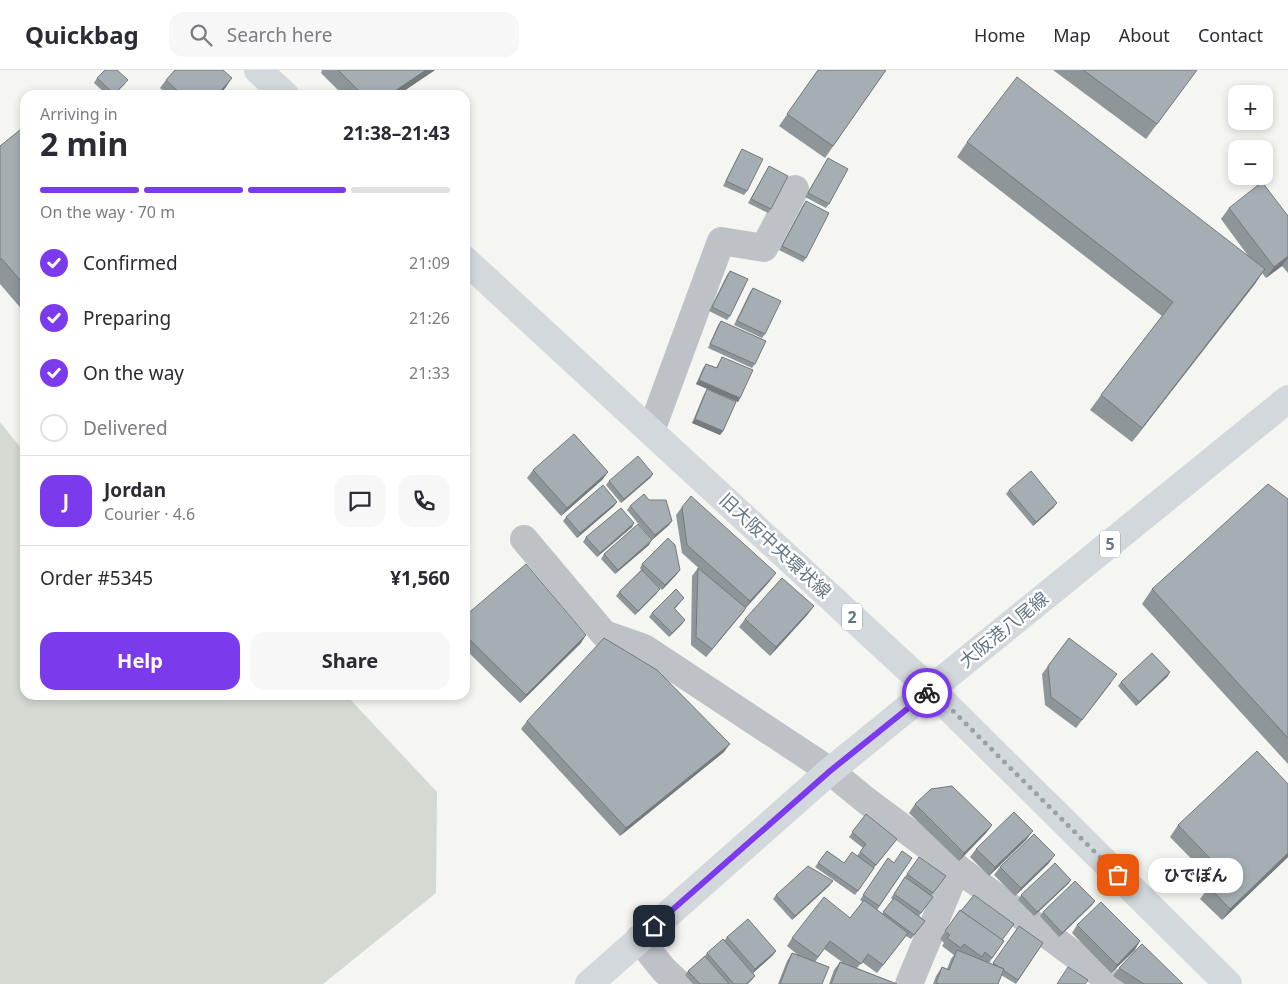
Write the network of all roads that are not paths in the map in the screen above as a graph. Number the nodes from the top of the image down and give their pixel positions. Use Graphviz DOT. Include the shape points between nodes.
graph roads {
  1 [pos="258,70"];
  2 [pos="280,90"];
  3 [pos="795,189"];
  4 [pos="470,265"];
  5 [pos="1288,399"];
  6 [pos="651,431"];
  7 [pos="524,539"];
  8 [pos="932,690"];
  9 [pos="830,771"];
  10 [pos="957,868"];
  11 [pos="639,939"];
  12 [pos="589,984"];
  13 [pos="679,984"];
  14 [pos="909,984"];
  15 [pos="1114,984"];
  16 [pos="1228,984"];
  1 -- 2 [label="main road"];
  3 -- 6 [label="street" via="764,248 721,241"];
  4 -- 6 [label="main road, 旧大阪中央環状線 / 2"];
  5 -- 8 [label="main road, 大阪港八尾線 / 5"];
  6 -- 8 [label="main road, 旧大阪中央環状線 / 2"];
  7 -- 9 [label="street" via="604,634 644,648"];
  8 -- 9 [label="main road, 大阪港八尾線 / 5"];
  8 -- 16 [label="main road, 旧大阪中央環状線 / 2"];
  9 -- 10 [label="street"];
  9 -- 11 [label="main road, 大阪港八尾線 / 5"];
  10 -- 14 [label="street"];
  10 -- 15 [label="street"];
  11 -- 12 [label="main road, 大阪港八尾線 / 5"];
  11 -- 13 [label="street"];
}
